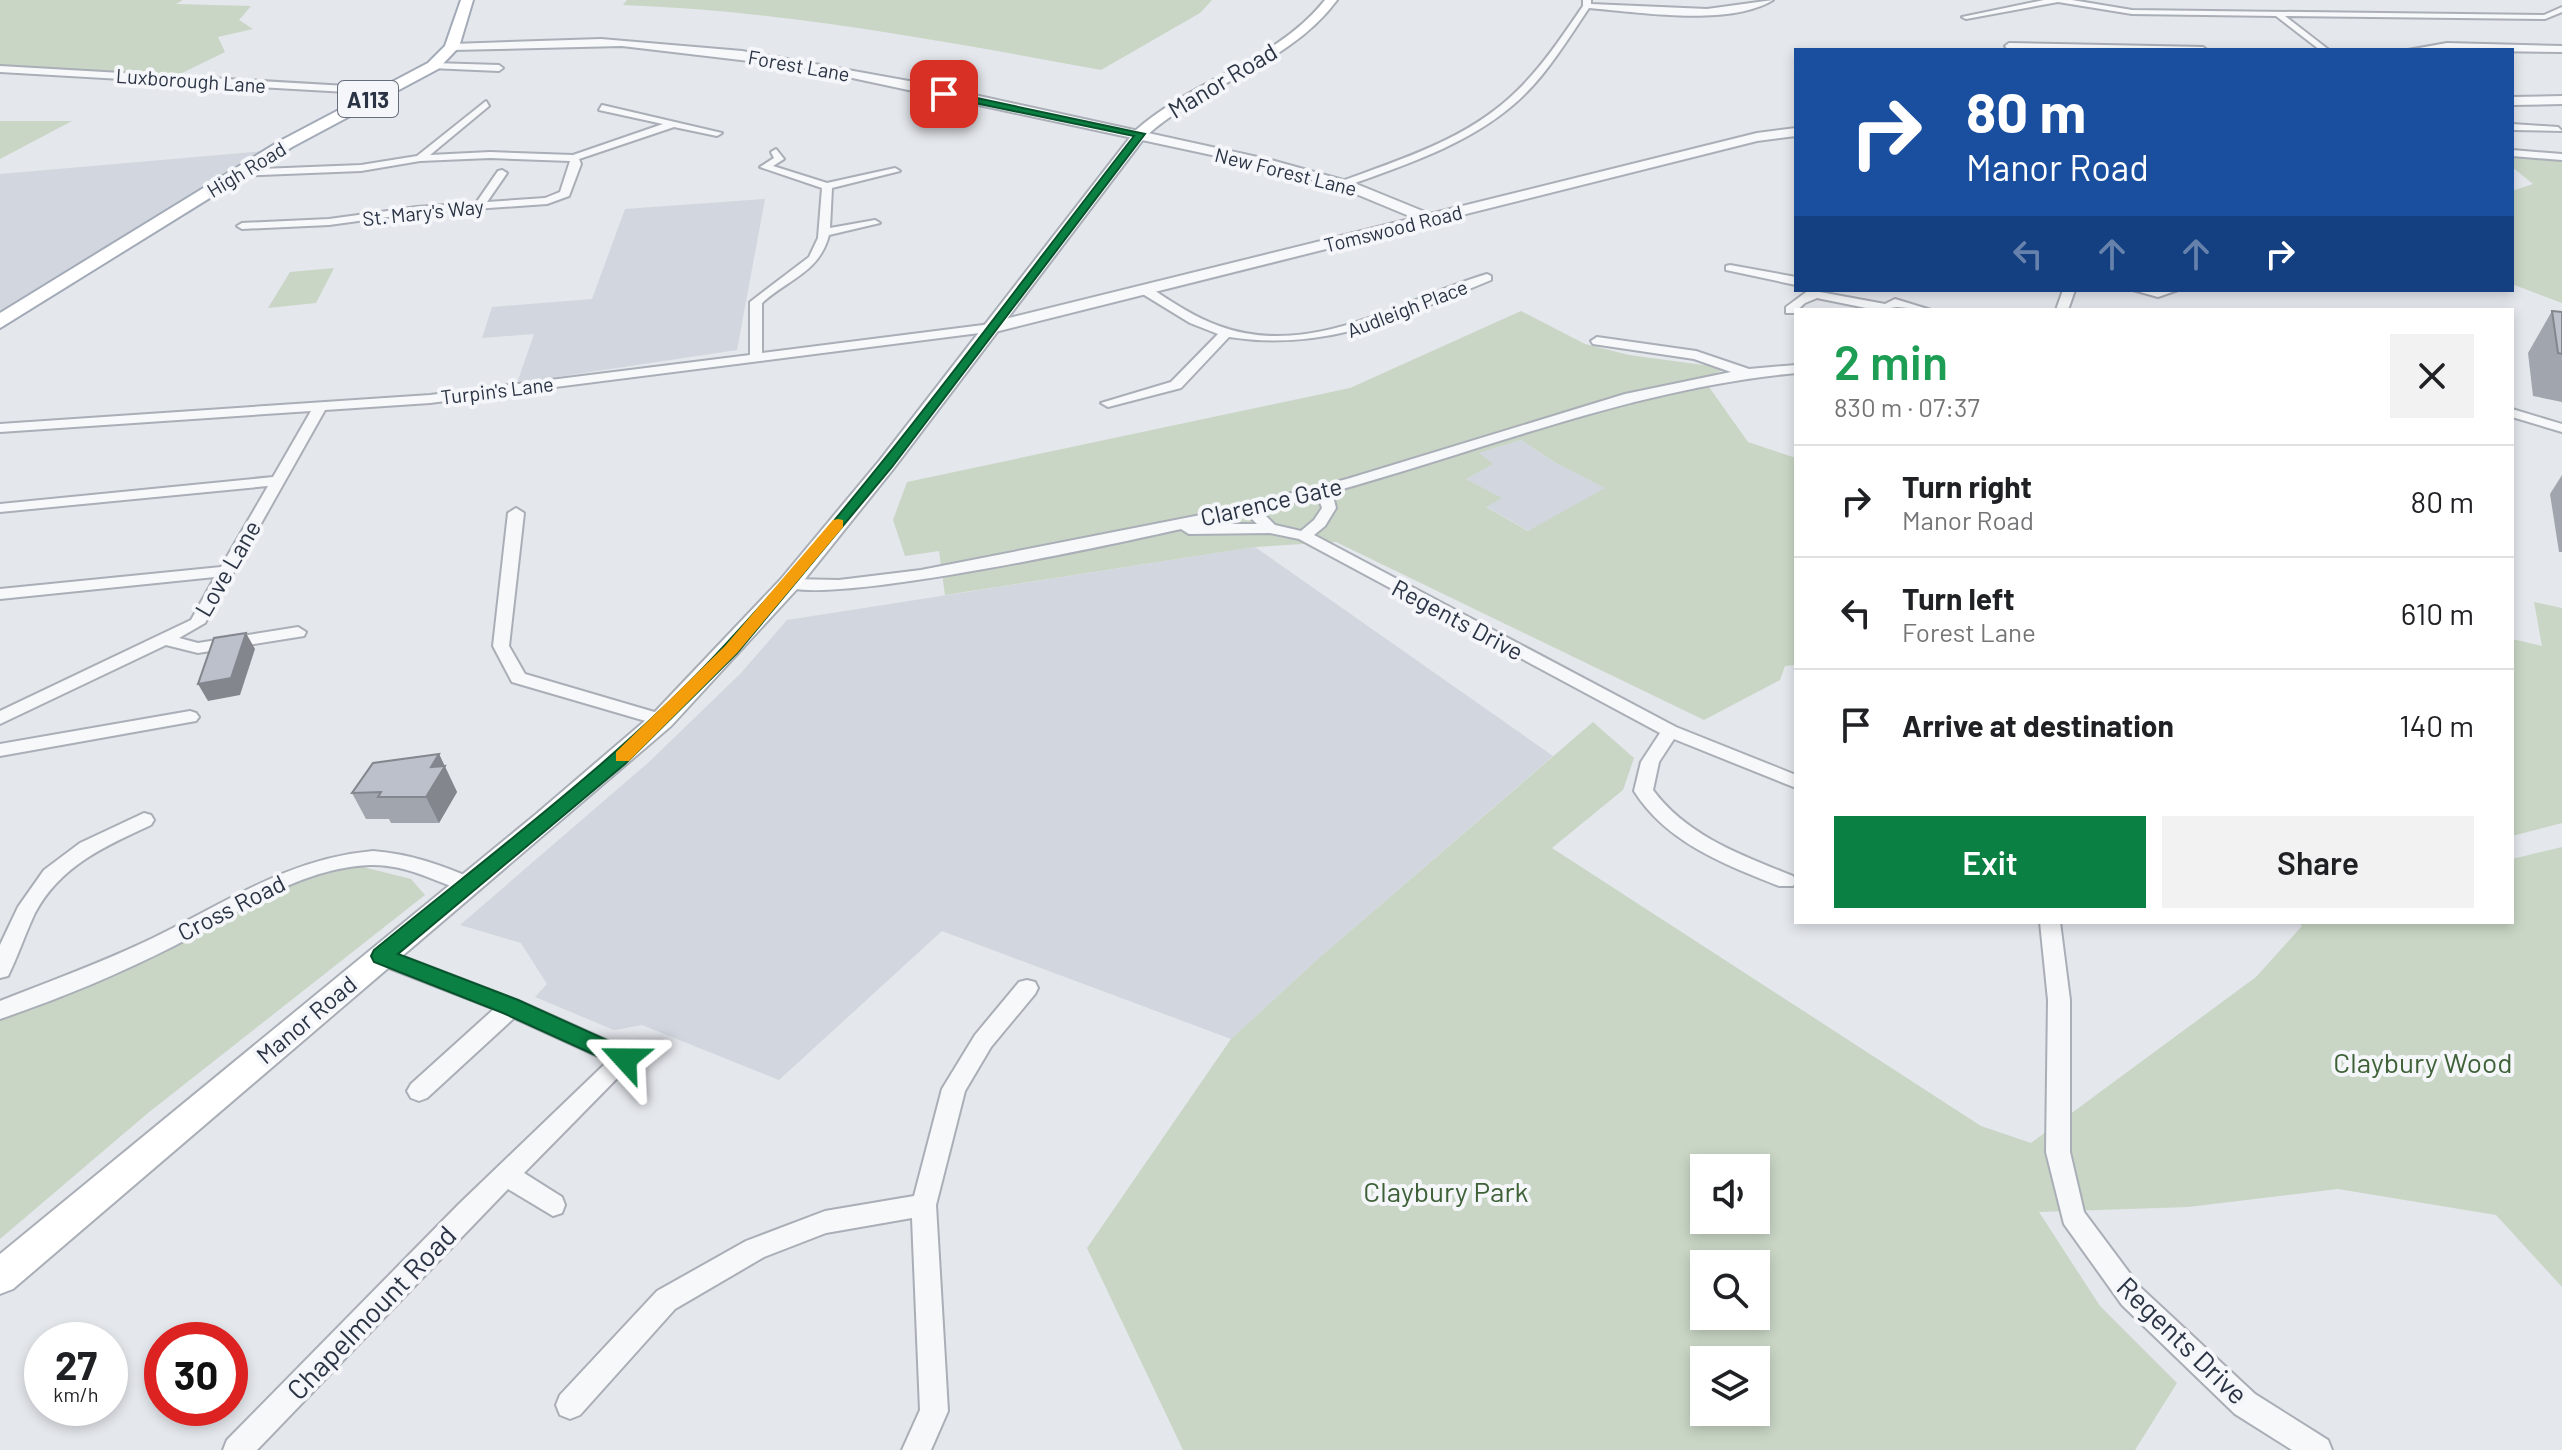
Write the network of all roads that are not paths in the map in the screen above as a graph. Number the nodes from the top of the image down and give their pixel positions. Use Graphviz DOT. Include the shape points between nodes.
graph roads {
  1 [pos="467,0"];
  2 [pos="1331,0"];
  3 [pos="1769,0"];
  4 [pos="2058,0"];
  5 [pos="2133,0"];
  6 [pos="2326,0"];
  7 [pos="1587,3"];
  8 [pos="2562,9"];
  9 [pos="2148,12"];
  10 [pos="2280,16"];
  11 [pos="2341,16"];
  12 [pos="1966,17"];
  13 [pos="452,47"];
  14 [pos="2011,48"];
  15 [pos="2106,48"];
  16 [pos="2322,48"];
  17 [pos="2430,48"];
  18 [pos="2562,49"];
  19 [pos="433,66"];
  20 [pos="499,68"];
  21 [pos="0,69"];
  22 [pos="382,91"];
  23 [pos="2562,100"];
  24 [pos="2514,101"];
  25 [pos="486,104"];
  26 [pos="602,108"];
  27 [pos="675,123"];
  28 [pos="2514,127"];
  29 [pos="2558,130"];
  30 [pos="1794,132"];
  31 [pos="717,133"];
  32 [pos="1140,134"];
  33 [pos="776,152"];
  34 [pos="2514,153"];
  35 [pos="2562,157"];
  36 [pos="420,158"];
  37 [pos="574,158"];
  38 [pos="895,171"];
  39 [pos="238,173"];
  40 [pos="502,173"];
  41 [pos="1343,184"];
  42 [pos="827,186"];
  43 [pos="479,206"];
  44 [pos="1428,219"];
  45 [pos="875,223"];
  46 [pos="242,226"];
  47 [pos="826,232"];
  48 [pos="1730,268"];
  49 [pos="1487,278"];
  50 [pos="1794,281"];
  51 [pos="1145,290"];
  52 [pos="1816,292"];
  53 [pos="1878,308"];
  54 [pos="1885,308"];
  55 [pos="1922,308"];
  56 [pos="1790,310"];
  57 [pos="0,322"];
  58 [pos="991,328"];
  59 [pos="1226,333"];
  60 [pos="1597,341"];
  61 [pos="756,357"];
  62 [pos="1794,369"];
  63 [pos="1744,372"];
  64 [pos="1108,403"];
  65 [pos="320,407"];
  66 [pos="2514,414"];
  67 [pos="0,428"];
  68 [pos="2562,428"];
  69 [pos="277,481"];
  70 [pos="1324,490"];
  71 [pos="1249,507"];
  72 [pos="0,508"];
  73 [pos="516,513"];
  74 [pos="1270,528"];
  75 [pos="1144,530"];
  76 [pos="1304,536"];
  77 [pos="226,571"];
  78 [pos="789,584"];
  79 [pos="0,594"];
  80 [pos="298,632"];
  81 [pos="164,639"];
  82 [pos="190,717"];
  83 [pos="0,718"];
  84 [pos="662,720"];
  85 [pos="1670,731"];
  86 [pos="0,750"];
  87 [pos="1794,781"];
  88 [pos="144,820"];
  89 [pos="1786,881"];
  90 [pos="469,885"];
  91 [pos="2050,924"];
  92 [pos="381,956"];
  93 [pos="0,970"];
  94 [pos="1027,988"];
  95 [pos="511,1007"];
  96 [pos="0,1010"];
  97 [pos="419,1091"];
  98 [pos="506,1175"];
  99 [pos="553,1205"];
  100 [pos="924,1205"];
  101 [pos="0,1277"];
  102 [pos="570,1405"];
  103 [pos="237,1450"];
  104 [pos="916,1450"];
  105 [pos="2318,1450"];
  1 -- 13 [label="main road, High Road / A113"];
  2 -- 32 [label="main road, Manor Road" via="1288,41 1168,110"];
  3 -- 7 [label="street" via="1720,9"];
  4 -- 9 [label="street"];
  4 -- 12 [label="street"];
  5 -- 9 [label="street"];
  6 -- 11 [label="street" via="2327,8"];
  7 -- 41 [label="street" via="1553,56 1510,103 1441,148"];
  8 -- 11 [label="street" via="2545,17"];
  9 -- 10 [label="street"];
  10 -- 11 [label="street"];
  10 -- 16 [label="street"];
  13 -- 19 [label="main road, High Road / A113"];
  13 -- 32 [label="street, Forest Lane" via="621,43 731,53"];
  14 -- 15 [label="street"];
  17 -- 18 [label="street"];
  19 -- 20 [label="street"];
  19 -- 22 [label="main road, High Road / A113"];
  21 -- 22 [label="street, Luxborough Lane"];
  22 -- 39 [label="main road, High Road / A113"];
  23 -- 24 [label="street"];
  25 -- 36 [label="street"];
  26 -- 27 [label="street"];
  27 -- 31 [label="street"];
  27 -- 37 [label="street"];
  28 -- 29 [label="street"];
  30 -- 44 [label="street, Tomswood Road"];
  32 -- 41 [label="street, New Forest Lane"];
  32 -- 58 [label="main road, Manor Road"];
  33 -- 42 [label="street" via="779,159 765,167"];
  34 -- 35 [label="street"];
  36 -- 37 [label="street"];
  36 -- 39 [label="street" via="361,168"];
  37 -- 43 [label="street, St. Mary's Way" via="565,194 547,201"];
  38 -- 42 [label="street"];
  39 -- 57 [label="main road, High Road / A113"];
  40 -- 43 [label="street"];
  41 -- 44 [label="street, New Forest Lane"];
  42 -- 47 [label="street"];
  43 -- 46 [label="street, St. Mary's Way"];
  44 -- 51 [label="street, Tomswood Road"];
  45 -- 47 [label="street"];
  47 -- 61 [label="street" via="816,260 756,302"];
  48 -- 50 [label="street"];
  49 -- 59 [label="street, Audleigh Place" via="1339,334 1286,339"];
  51 -- 58 [label="street, Tomswood Road"];
  51 -- 59 [label="street, Audleigh Place"];
  52 -- 53 [label="street"];
  52 -- 56 [label="street"];
  54 -- 55 [label="street" via="1911,300"];
  58 -- 61 [label="street, Turpin's Lane"];
  58 -- 78 [label="main road, Manor Road"];
  59 -- 64 [label="street" via="1176,385"];
  60 -- 63 [label="street, Clarence Gate" via="1696,355"];
  61 -- 65 [label="street, Turpin's Lane" via="446,397"];
  62 -- 63 [label="street, Clarence Gate"];
  63 -- 70 [label="street, Clarence Gate" via="1614,403"];
  65 -- 67 [label="street, Turpin's Lane"];
  65 -- 69 [label="street, Love Lane"];
  66 -- 68 [label="street"];
  69 -- 72 [label="street"];
  69 -- 77 [label="street, Love Lane"];
  70 -- 71 [label="street, Clarence Gate"];
  70 -- 76 [label="street" via="1329,508"];
  71 -- 74 [label="street"];
  71 -- 75 [label="street, Clarence Gate"];
  73 -- 84 [label="street" via="501,646 518,678"];
  74 -- 75 [label="street, Regents Drive"];
  74 -- 76 [label="street, Regents Drive"];
  75 -- 78 [label="street, Clarence Gate" via="909,576"];
  76 -- 85 [label="street, Regents Drive"];
  77 -- 79 [label="street"];
  77 -- 81 [label="street, Love Lane" via="197,623"];
  78 -- 84 [label="main road, Manor Road"];
  80 -- 81 [label="street" via="198,648"];
  81 -- 83 [label="street, Love Lane"];
  82 -- 86 [label="street"];
  84 -- 90 [label="main road, Manor Road"];
  85 -- 87 [label="street, Regents Drive"];
  85 -- 89 [label="street" via="1650,762 1643,791 1658,816 1722,855"];
  88 -- 93 [label="street" via="93,842 38,887"];
  90 -- 92 [label="main road, Manor Road"];
  90 -- 96 [label="street, Cross Road" via="407,861 367,858 314,865 165,941"];
  91 -- 105 [label="street, Regents Drive" via="2059,1000 2058,1152 2073,1216 2131,1296 2245,1404"];
  92 -- 95 [label="street, Chapelmount Road"];
  92 -- 101 [label="main road, Manor Road"];
  94 -- 100 [label="street" via="983,1041 954,1089"];
  95 -- 97 [label="street"];
  95 -- 98 [label="street, Chapelmount Road" via="625,1059"];
  98 -- 99 [label="street"];
  98 -- 103 [label="street, Chapelmount Road"];
  100 -- 102 [label="street" via="825,1222 755,1249 666,1300"];
  100 -- 104 [label="street" via="934,1411"];
}
